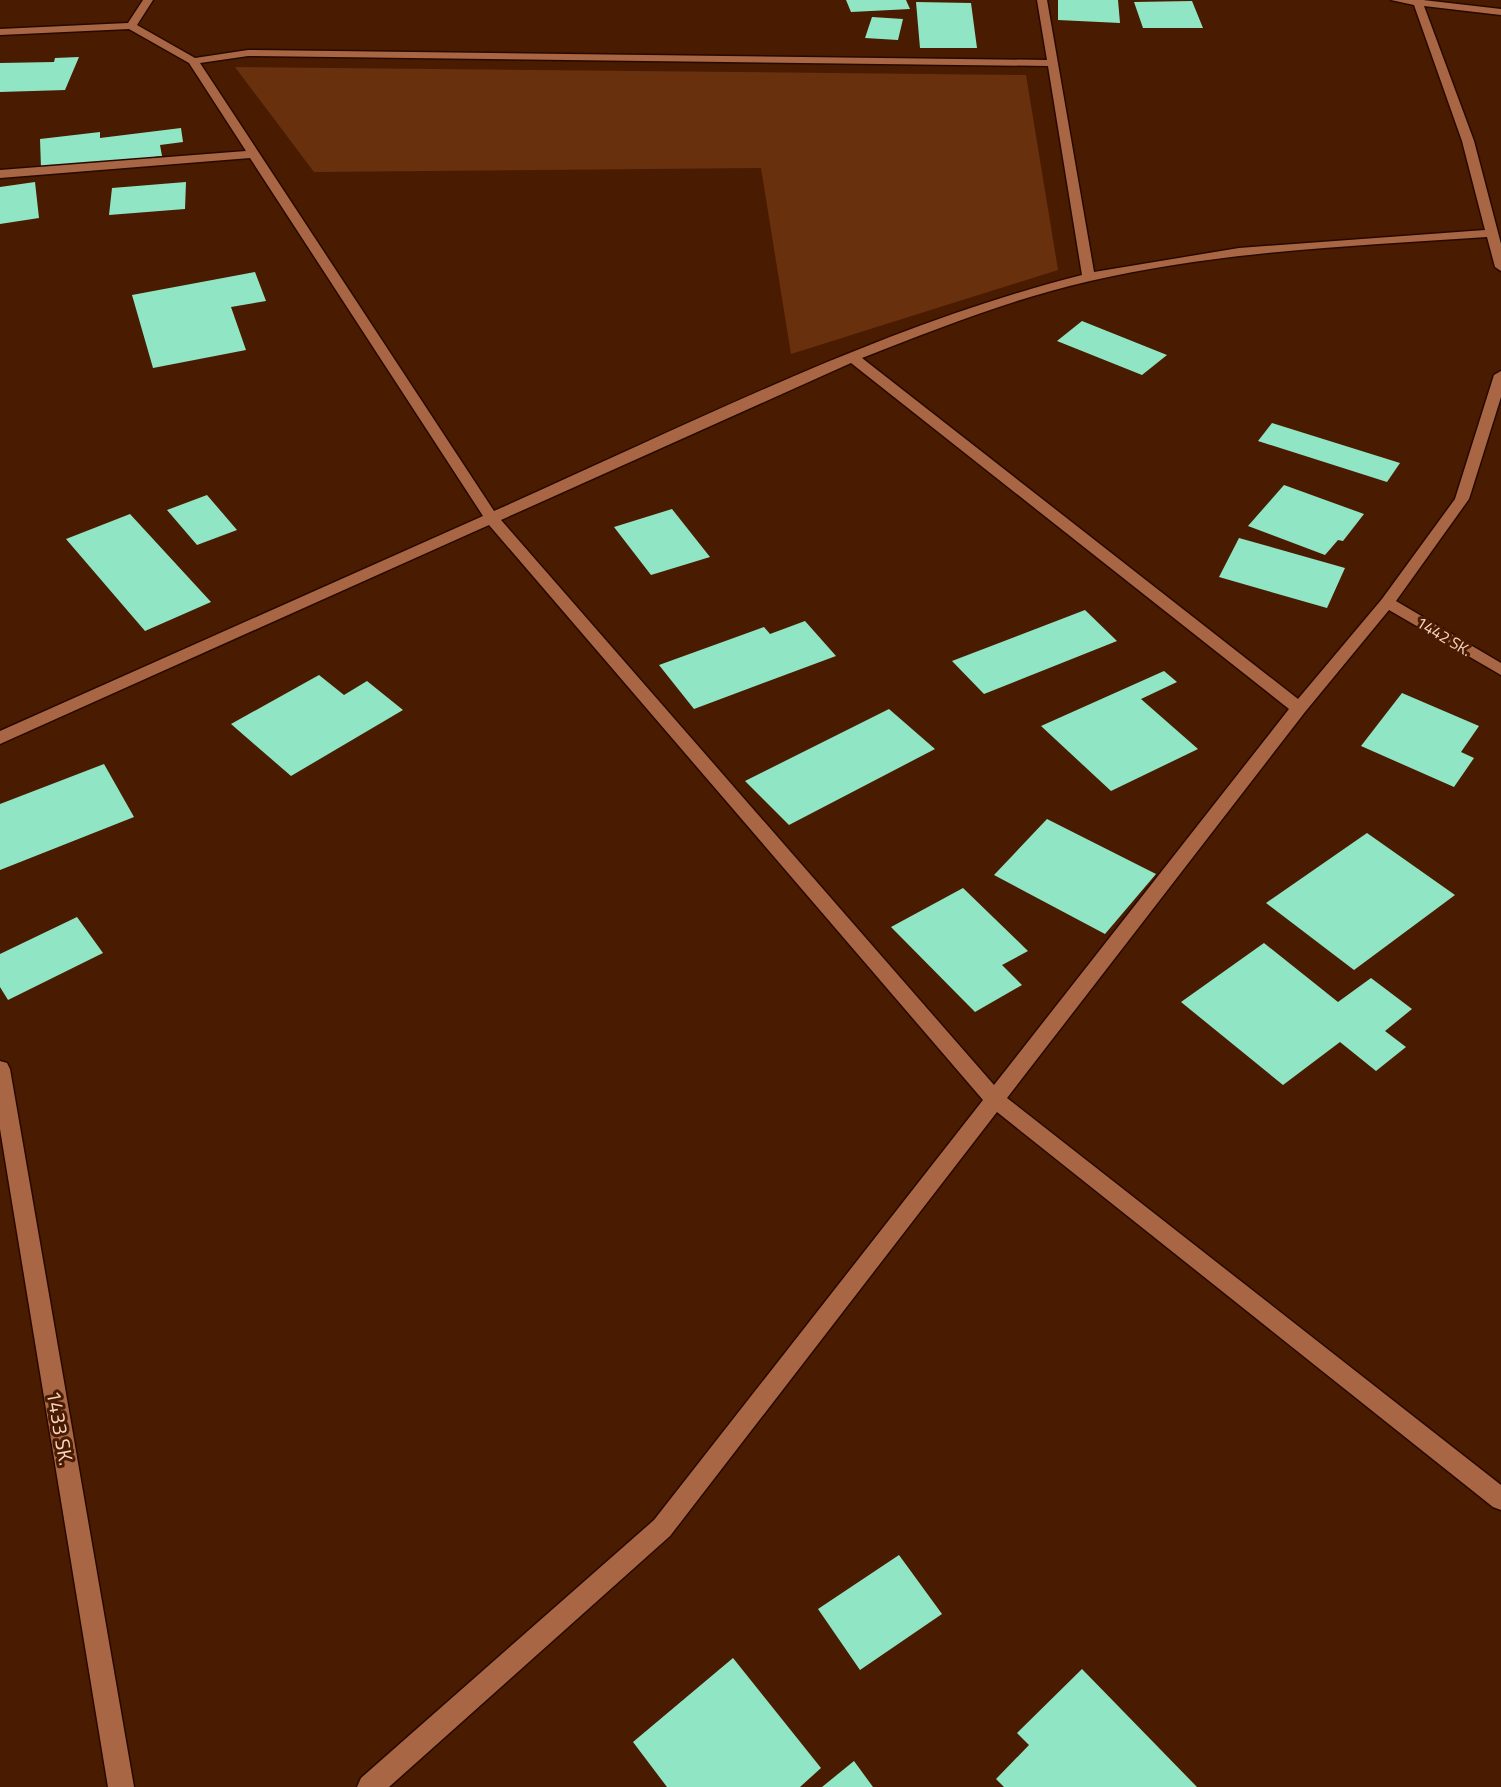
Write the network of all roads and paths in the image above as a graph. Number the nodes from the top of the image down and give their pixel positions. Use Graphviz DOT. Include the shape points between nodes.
graph roads {
  1 [pos="148,0"];
  2 [pos="1042,0"];
  3 [pos="1396,0"];
  4 [pos="1418,2"];
  5 [pos="1501,12"];
  6 [pos="130,26"];
  7 [pos="0,32"];
  8 [pos="193,61"];
  9 [pos="1053,63"];
  10 [pos="256,154"];
  11 [pos="0,174"];
  12 [pos="1492,233"];
  13 [pos="1501,267"];
  14 [pos="1089,277"];
  15 [pos="852,357"];
  16 [pos="1501,375"];
  17 [pos="492,518"];
  18 [pos="1387,602"];
  19 [pos="1501,670"];
  20 [pos="1299,708"];
  21 [pos="0,738"];
  22 [pos="0,1069"];
  23 [pos="994,1100"];
  24 [pos="1501,1499"];
  25 [pos="121,1787"];
  26 [pos="370,1787"];
  1 -- 6 [label="street"];
  2 -- 9 [label="street"];
  3 -- 4 [label="street"];
  4 -- 5 [label="street"];
  4 -- 12 [label="street" via="1468,141"];
  6 -- 7 [label="street"];
  6 -- 8 [label="street"];
  8 -- 9 [label="street" via="248,53"];
  8 -- 10 [label="street"];
  9 -- 14 [label="street"];
  10 -- 11 [label="street"];
  10 -- 17 [label="street"];
  12 -- 13 [label="street"];
  12 -- 14 [label="street" via="1198,257"];
  14 -- 15 [label="street" via="970,312"];
  15 -- 17 [label="street"];
  15 -- 20 [label="street"];
  16 -- 18 [label="street" via="1462,499"];
  17 -- 21 [label="street"];
  17 -- 23 [label="street"];
  18 -- 19 [label="street, 1442 SK."];
  18 -- 20 [label="street"];
  20 -- 23 [label="street"];
  22 -- 25 [label="street, 1433 SK."];
  23 -- 24 [label="street"];
  23 -- 26 [label="street" via="662,1528"];
}
